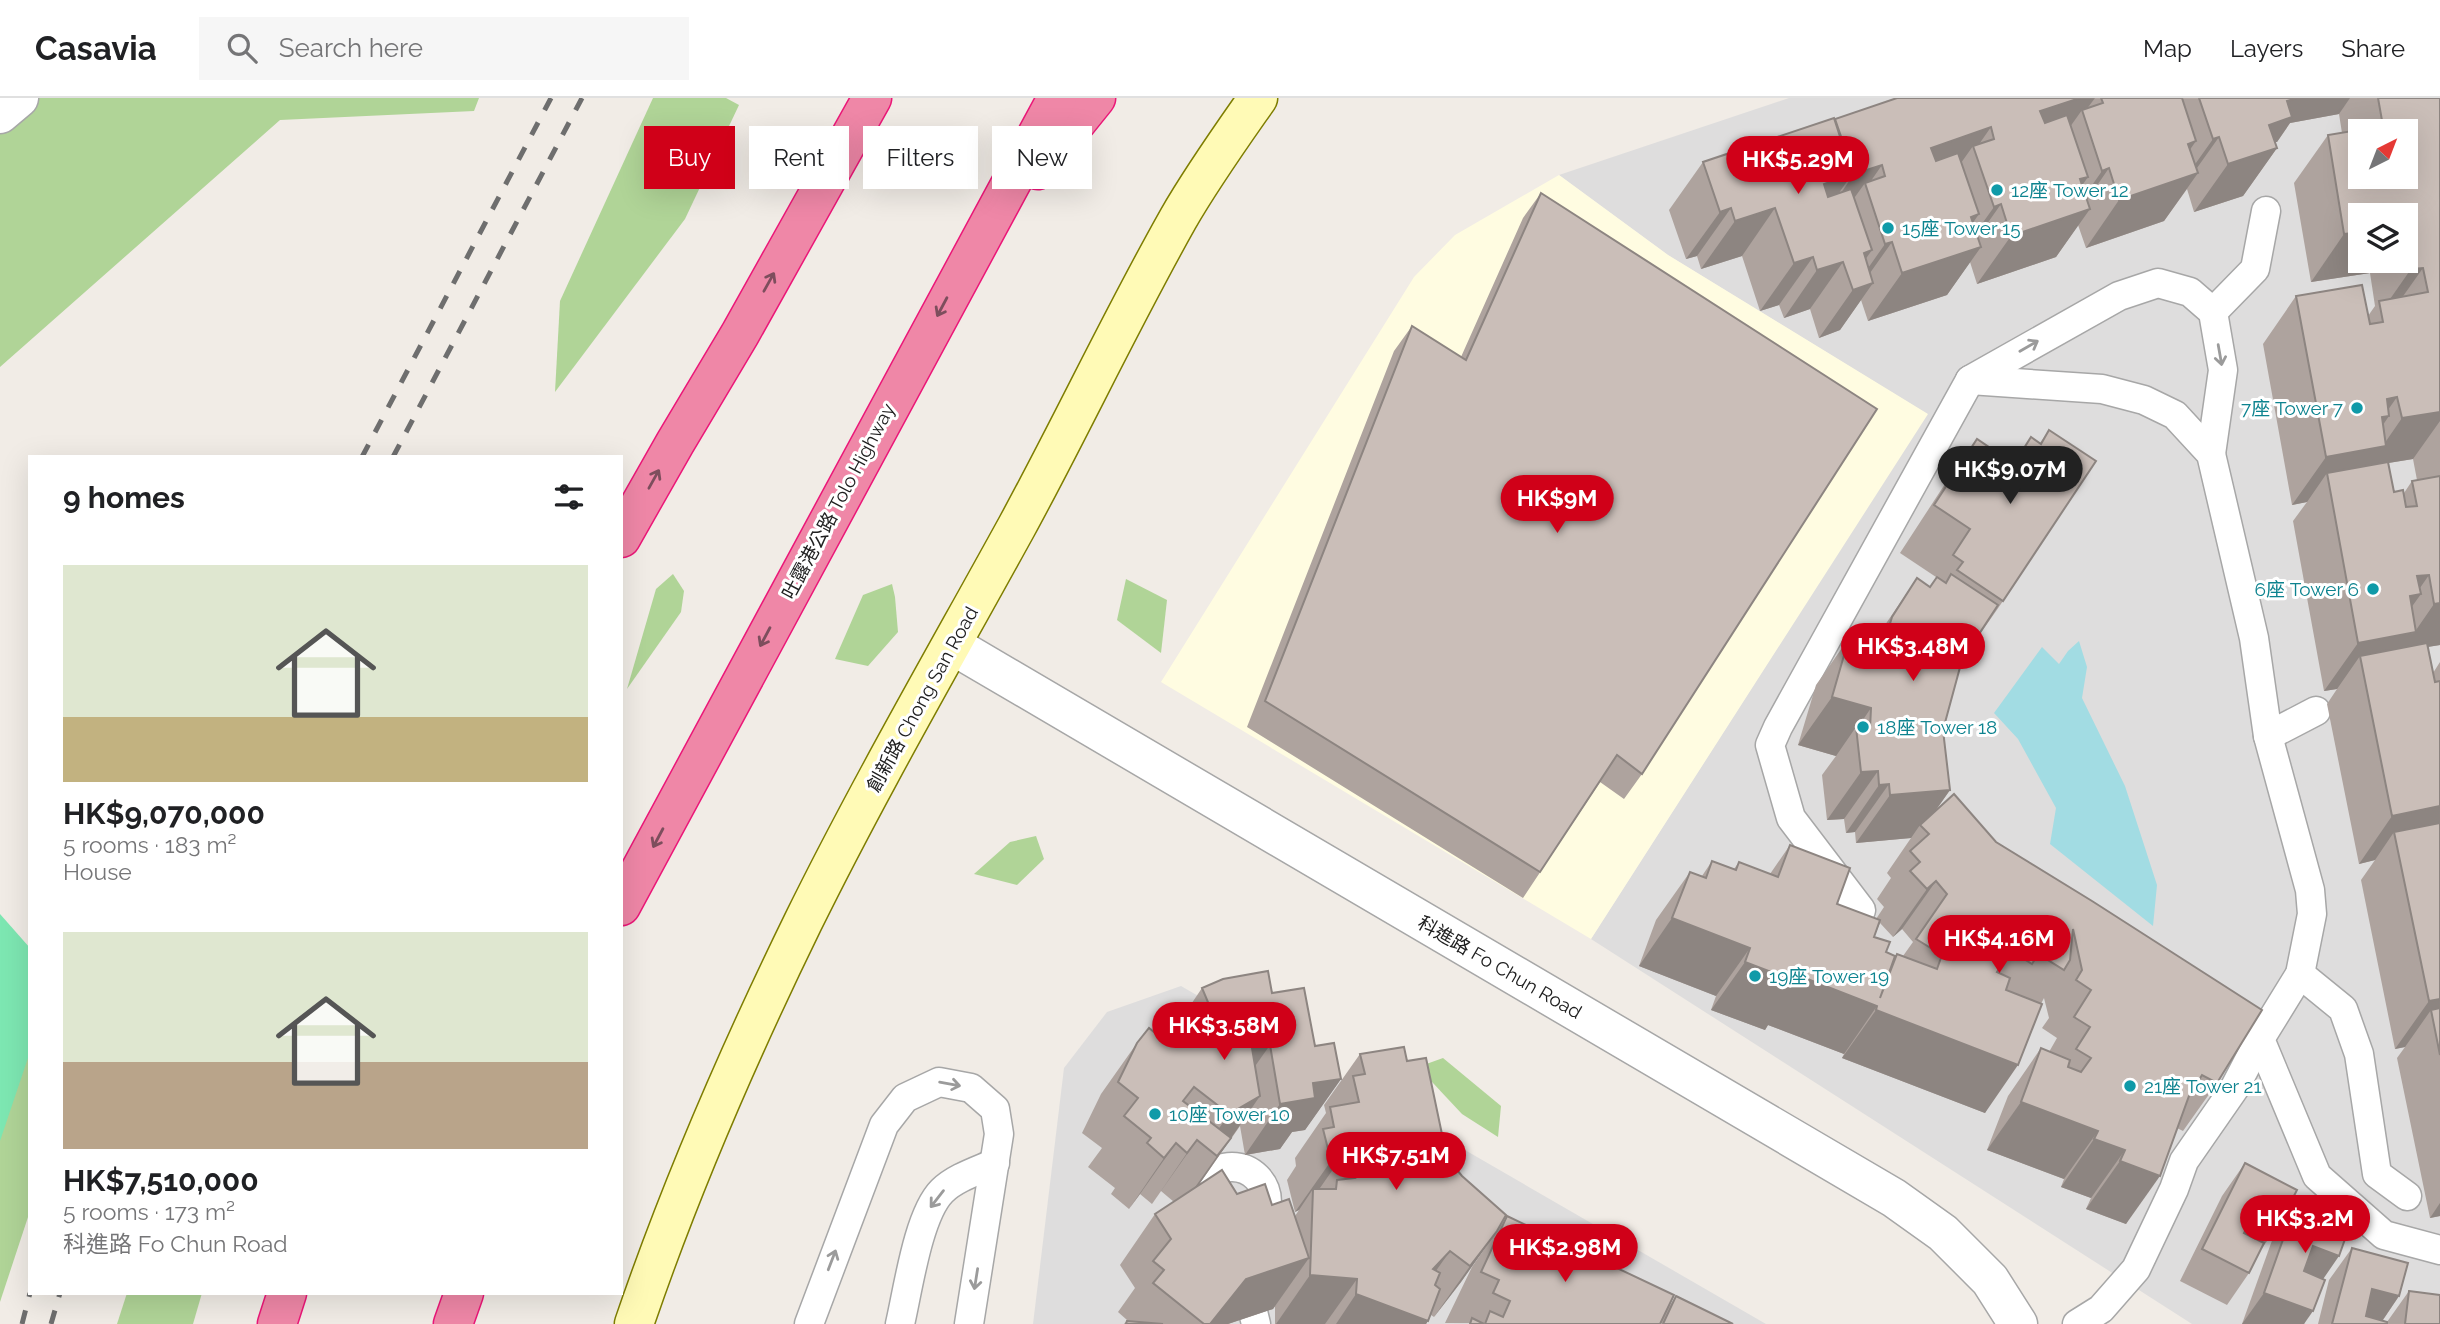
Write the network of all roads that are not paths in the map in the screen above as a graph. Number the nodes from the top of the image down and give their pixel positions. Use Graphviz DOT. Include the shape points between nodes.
graph roads {
  1 [pos="19,98"];
  2 [pos="872,98"];
  3 [pos="1057,98"];
  4 [pos="1096,98"];
  5 [pos="1258,98"];
  6 [pos="0,114"];
  7 [pos="2266,212"];
  8 [pos="975,247"];
  9 [pos="2213,313"];
  10 [pos="1970,380"];
  11 [pos="2211,454"];
  12 [pos="623,534"];
  13 [pos="952,645"];
  14 [pos="2316,711"];
  15 [pos="2268,736"];
  16 [pos="623,902"];
  17 [pos="1861,910"];
  18 [pos="2300,974"];
  19 [pos="2225,1018"];
  20 [pos="2260,1039"];
  21 [pos="995,1163"];
  22 [pos="2407,1196"];
  23 [pos="1235,1237"];
  24 [pos="2440,1250"];
  25 [pos="285,1295"];
  26 [pos="463,1295"];
  27 [pos="277,1324"];
  28 [pos="453,1324"];
  29 [pos="634,1324"];
  30 [pos="809,1324"];
  31 [pos="900,1324"];
  32 [pos="969,1324"];
  33 [pos="1256,1324"];
  34 [pos="2018,1324"];
  35 [pos="2077,1324"];
  1 -- 6 [label="street"];
  12 -- 2 [label="highway, one-way"];
  3 -- 8 [label="highway, 吐露港公路 Tolo Highway"];
  4 -- 8 [label="highway"];
  5 -- 13 [label="main road, 創新路 Chong San Road" via="1177,220"];
  7 -- 9 [label="lane" via="2255,269"];
  8 -- 16 [label="highway, 吐露港公路 Tolo Highway, one-way"];
  10 -- 9 [label="lane, one-way" via="2119,296 2158,283 2190,292"];
  9 -- 11 [label="lane, one-way" via="2223,370"];
  10 -- 11 [label="lane" via="2102,389 2144,400 2175,415"];
  10 -- 17 [label="lane" via="1770,745 1791,818"];
  11 -- 15 [label="lane" via="2254,638"];
  13 -- 29 [label="main road, 創新路 Chong San Road" via="804,921 712,1118"];
  13 -- 34 [label="street, 科進路 Fo Chun Road" via="1894,1198 1943,1233 1990,1280"];
  14 -- 15 [label="lane"];
  15 -- 18 [label="lane" via="2310,890 2312,914"];
  18 -- 20 [label="lane"];
  18 -- 22 [label="lane" via="2343,1009 2359,1054 2376,1174"];
  19 -- 20 [label="lane"];
  20 -- 24 [label="lane" via="2317,1176 2384,1235"];
  20 -- 35 [label="lane" via="2234,1089 2184,1161 2136,1269 2101,1309"];
  30 -- 21 [label="lane, one-way" via="884,1125 905,1098 939,1082 971,1088 995,1109 999,1134"];
  21 -- 31 [label="lane, one-way" via="942,1191 926,1214"];
  21 -- 32 [label="lane, one-way"];
  23 -- 33 [label="lane"];
  25 -- 27 [label="highway"];
  26 -- 28 [label="highway"];
}
